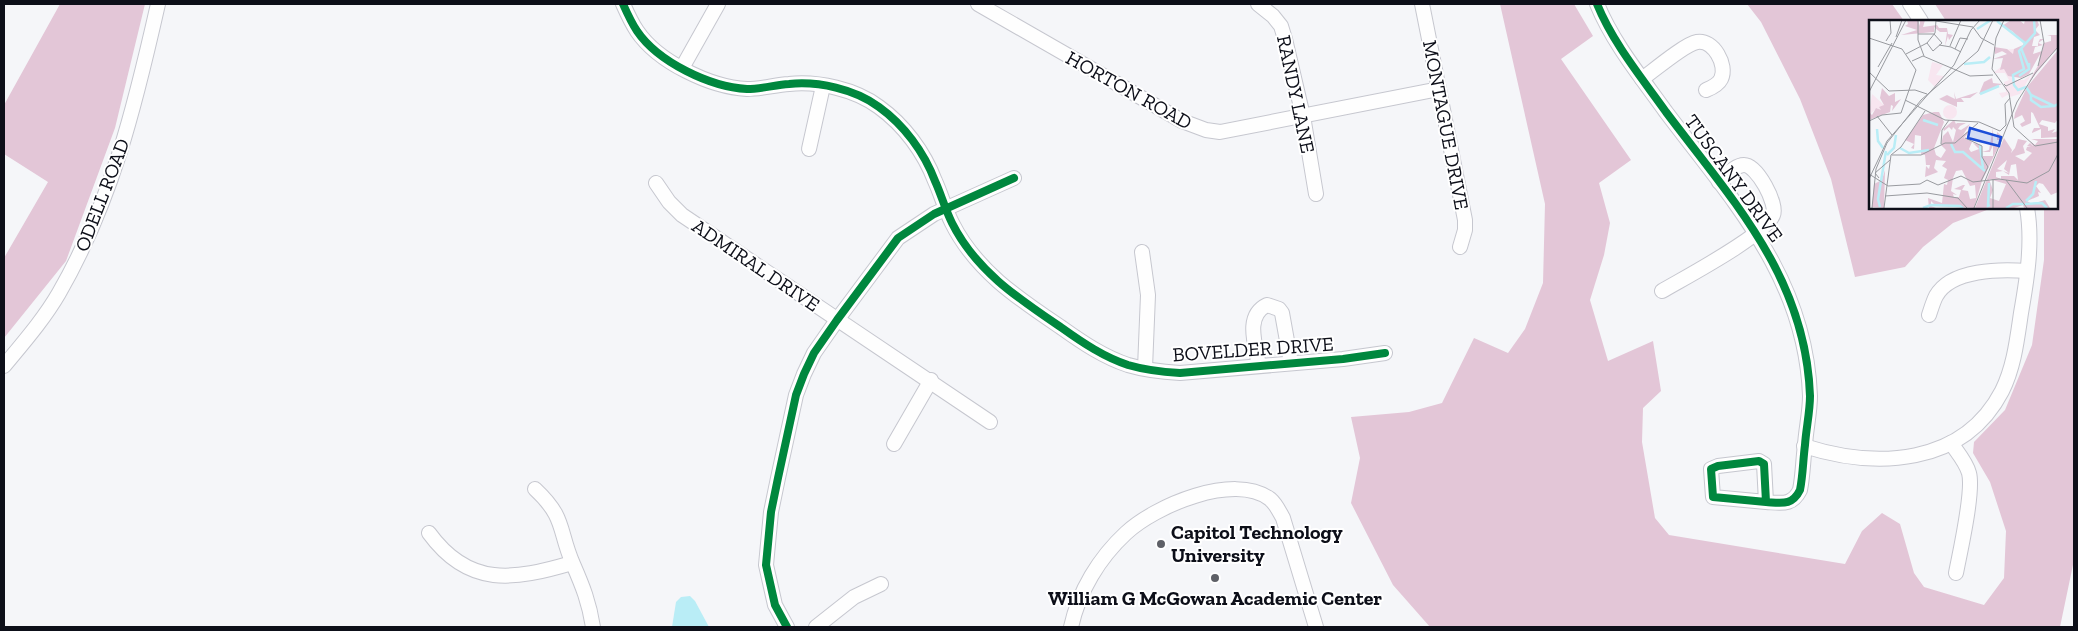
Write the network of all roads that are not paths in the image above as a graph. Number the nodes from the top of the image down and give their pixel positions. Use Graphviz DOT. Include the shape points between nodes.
graph roads {
  1 [pos="158,4"];
  2 [pos="623,4"];
  3 [pos="718,4"];
  4 [pos="978,4"];
  5 [pos="1258,4"];
  6 [pos="1422,4"];
  7 [pos="1597,4"];
  8 [pos="1910,4"];
  9 [pos="1920,20"];
  10 [pos="682,68"];
  11 [pos="1642,79"];
  12 [pos="823,86"];
  13 [pos="1439,89"];
  14 [pos="1706,90"];
  15 [pos="1303,116"];
  16 [pos="809,150"];
  17 [pos="1014,178"];
  18 [pos="1719,182"];
  19 [pos="656,183"];
  20 [pos="1316,194"];
  21 [pos="946,208"];
  22 [pos="2027,209"];
  23 [pos="1757,233"];
  24 [pos="1460,247"];
  25 [pos="1142,252"];
  26 [pos="2027,271"];
  27 [pos="1662,291"];
  28 [pos="1929,315"];
  29 [pos="837,320"];
  30 [pos="1385,353"];
  31 [pos="1291,363"];
  32 [pos="4,366"];
  33 [pos="1258,366"];
  34 [pos="1145,368"];
  35 [pos="931,380"];
  36 [pos="990,422"];
  37 [pos="1951,443"];
  38 [pos="894,444"];
  39 [pos="1804,446"];
  40 [pos="535,488"];
  41 [pos="1766,502"];
  42 [pos="428,532"];
  43 [pos="572,563"];
  44 [pos="1956,573"];
  45 [pos="881,584"];
  46 [pos="593,627"];
  47 [pos="787,627"];
  48 [pos="816,627"];
  49 [pos="1071,627"];
  50 [pos="1316,627"];
  1 -- 32 [label="street, ODELL ROAD" via="137,98 97,218 58,295"];
  2 -- 10 [label="street, BOVELDER DRIVE" via="637,31 647,42"];
  3 -- 10 [label="street"];
  4 -- 15 [label="street, HORTON ROAD" via="1182,121 1206,130 1220,132"];
  5 -- 15 [label="street, RANDY LANE" via="1281,26"];
  6 -- 13 [label="street, MONTAGUE DRIVE"];
  7 -- 11 [label="street, TUSCANY DRIVE" via="1614,38"];
  8 -- 9 [label="street"];
  10 -- 12 [label="street, BOVELDER DRIVE" via="737,88 801,83"];
  11 -- 14 [label="street" via="1690,44 1702,42 1712,47 1722,66 1721,79"];
  11 -- 18 [label="street, TUSCANY DRIVE"];
  12 -- 16 [label="street"];
  12 -- 21 [label="street, BOVELDER DRIVE" via="865,99 897,122 925,160"];
  13 -- 15 [label="street, HORTON ROAD"];
  13 -- 24 [label="street, MONTAGUE DRIVE" via="1465,220"];
  15 -- 20 [label="street, RANDY LANE"];
  17 -- 21 [label="street"];
  18 -- 23 [label="street, TUSCANY DRIVE"];
  18 -- 23 [label="street" via="1744,165 1761,180 1774,208 1773,216"];
  19 -- 29 [label="street, ADMIRAL DRIVE" via="682,215"];
  21 -- 29 [label="street" via="898,238"];
  21 -- 34 [label="street, BOVELDER DRIVE" via="974,257 1010,293 1110,358"];
  22 -- 26 [label="street" via="2030,230"];
  23 -- 27 [label="street"];
  23 -- 39 [label="street, TUSCANY DRIVE" via="1783,281 1800,325 1810,397"];
  25 -- 34 [label="street" via="1148,295"];
  26 -- 28 [label="street" via="1988,271 1950,282 1936,295"];
  26 -- 37 [label="street" via="2010,371 2001,391 1979,422"];
  29 -- 35 [label="street, ADMIRAL DRIVE"];
  29 -- 47 [label="street" via="814,353 796,395 771,512 766,565 775,605"];
  30 -- 31 [label="street, BOVELDER DRIVE"];
  31 -- 33 [label="street, BOVELDER DRIVE"];
  31 -- 33 [label="street" via="1282,313 1267,306 1260,309 1254,318"];
  33 -- 34 [label="street, BOVELDER DRIVE" via="1180,373"];
  35 -- 36 [label="street, ADMIRAL DRIVE"];
  35 -- 38 [label="street"];
  37 -- 39 [label="street" via="1926,454 1894,459 1835,454"];
  37 -- 44 [label="street" via="1967,467 1970,480"];
  39 -- 41 [label="street, TUSCANY DRIVE" via="1800,490 1796,498 1788,503"];
  40 -- 43 [label="street" via="559,517"];
  41 -- 41 [label="street, TUSCANY DRIVE" via="1713,497 1711,469 1759,461 1764,464"];
  42 -- 43 [label="street" via="455,561 491,576 522,576"];
  43 -- 46 [label="street" via="586,594"];
  45 -- 48 [label="street" via="854,597"];
  49 -- 50 [label="street" via="1089,580 1107,553 1127,532 1148,516 1178,502 1235,489 1260,494 1276,504"];
}
